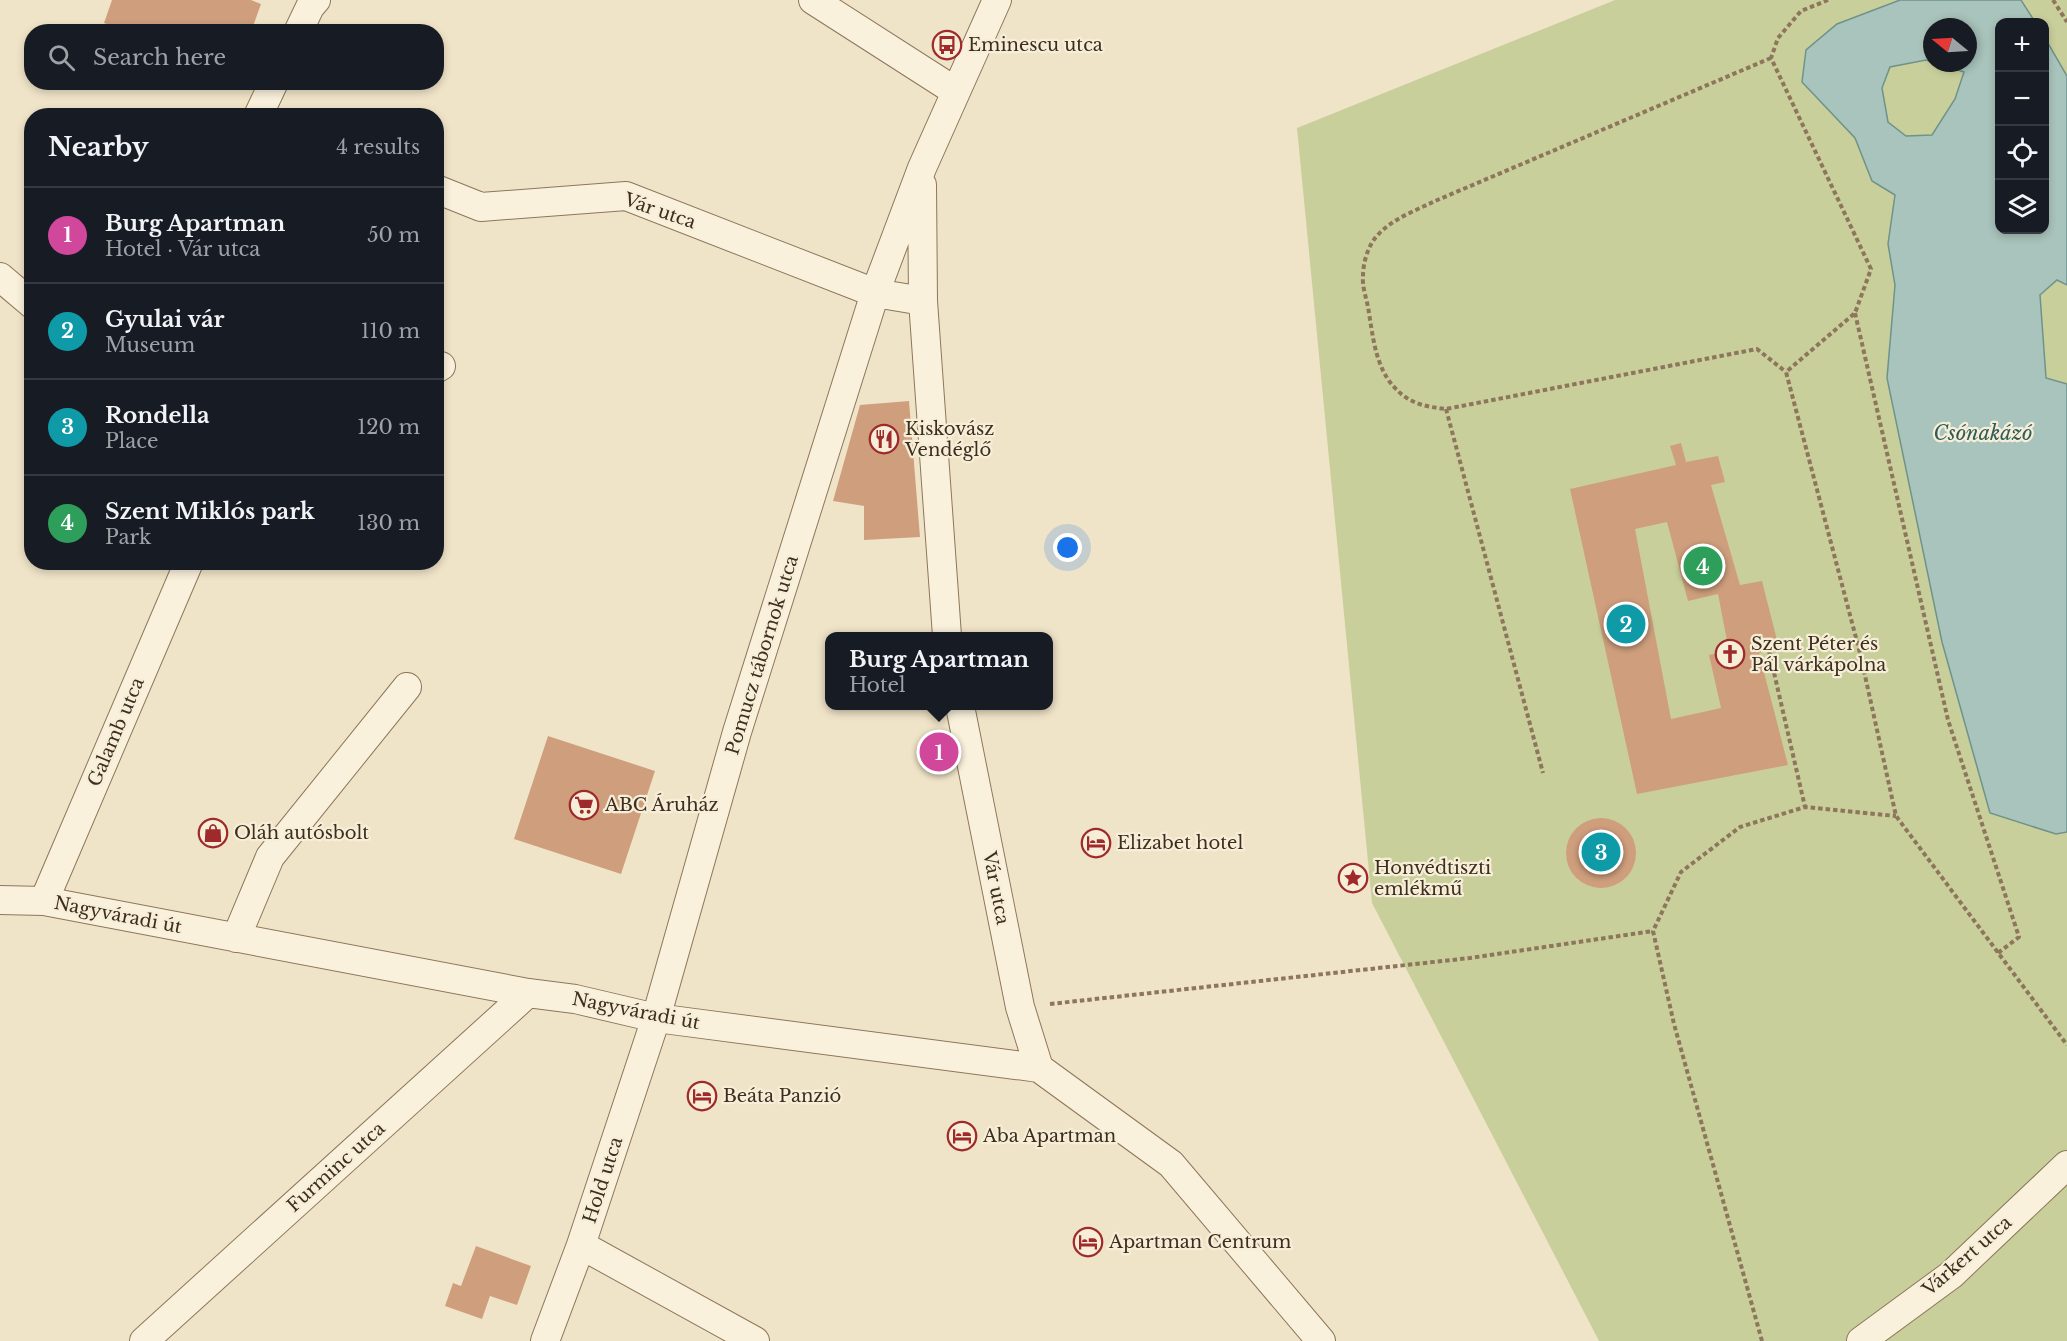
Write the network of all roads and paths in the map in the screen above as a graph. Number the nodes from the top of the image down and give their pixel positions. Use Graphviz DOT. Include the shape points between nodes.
graph roads {
  1 [pos="316,0"];
  2 [pos="813,0"];
  3 [pos="997,0"];
  4 [pos="1828,0"];
  5 [pos="2053,0"];
  6 [pos="2067,22"];
  7 [pos="302,24"];
  8 [pos="1771,58"];
  9 [pos="270,90"];
  10 [pos="955,91"];
  11 [pos="262,108"];
  12 [pos="922,168"];
  13 [pos="444,192"];
  14 [pos="0,277"];
  15 [pos="875,293"];
  16 [pos="24,297"];
  17 [pos="924,301"];
  18 [pos="1855,313"];
  19 [pos="1786,372"];
  20 [pos="1446,409"];
  21 [pos="186,570"];
  22 [pos="947,632"];
  23 [pos="1769,651"];
  24 [pos="407,687"];
  25 [pos="961,710"];
  26 [pos="1543,773"];
  27 [pos="1805,807"];
  28 [pos="1896,816"];
  29 [pos="0,900"];
  30 [pos="44,901"];
  31 [pos="1653,931"];
  32 [pos="236,938"];
  33 [pos="1998,953"];
  34 [pos="528,993"];
  35 [pos="1020,1007"];
  36 [pos="656,1018"];
  37 [pos="2067,1045"];
  38 [pos="1039,1068"];
  39 [pos="2067,1165"];
  40 [pos="582,1245"];
  41 [pos="144,1341"];
  42 [pos="545,1341"];
  43 [pos="754,1341"];
  44 [pos="1321,1341"];
  45 [pos="1762,1341"];
  46 [pos="1861,1341"];
  1 -- 7 [label="street"];
  2 -- 10 [label="street"];
  3 -- 10 [label="street"];
  4 -- 8 [label="path" via="1801,11 1778,38"];
  5 -- 6 [label="path"];
  8 -- 18 [label="path" via="1871,269"];
  8 -- 20 [label="path" via="1435,201 1389,224 1375,238 1366,255 1362,276 1377,357 1384,373 1408,400"];
  9 -- 11 [label="street"];
  10 -- 12 [label="street"];
  12 -- 15 [label="street"];
  12 -- 17 [label="street"];
  13 -- 15 [label="street, Vár utca" via="481,207 626,196"];
  14 -- 16 [label="street"];
  15 -- 17 [label="street, Vár utca"];
  15 -- 36 [label="street, Pomucz tábornok utca" via="737,732"];
  17 -- 22 [label="street"];
  18 -- 19 [label="path"];
  18 -- 33 [label="path" via="1948,720 2019,937"];
  19 -- 20 [label="path" via="1757,349"];
  19 -- 28 [label="path" via="1860,653"];
  20 -- 26 [label="path"];
  21 -- 30 [label="street, Galamb utca"];
  23 -- 27 [label="path"];
  24 -- 32 [label="street" via="270,857"];
  25 -- 35 [label="street, Vár utca"];
  27 -- 28 [label="path"];
  27 -- 31 [label="path" via="1740,827 1681,872"];
  28 -- 33 [label="path"];
  29 -- 30 [label="street, Nagyváradi út"];
  30 -- 32 [label="street, Nagyváradi út"];
  31 -- 35 [label="path" via="1470,958"];
  31 -- 45 [label="path" via="1674,1024"];
  32 -- 34 [label="street, Nagyváradi út"];
  33 -- 37 [label="path"];
  34 -- 36 [label="street, Nagyváradi út" via="575,999"];
  34 -- 41 [label="street, Furminc utca"];
  35 -- 38 [label="street, Vár utca"];
  36 -- 38 [label="street, Nagyváradi út"];
  36 -- 40 [label="street, Hold utca"];
  38 -- 44 [label="street" via="1171,1164"];
  39 -- 46 [label="street, Várkert utca" via="1951,1275"];
  40 -- 42 [label="street, Hold utca"];
  40 -- 43 [label="street"];
}
